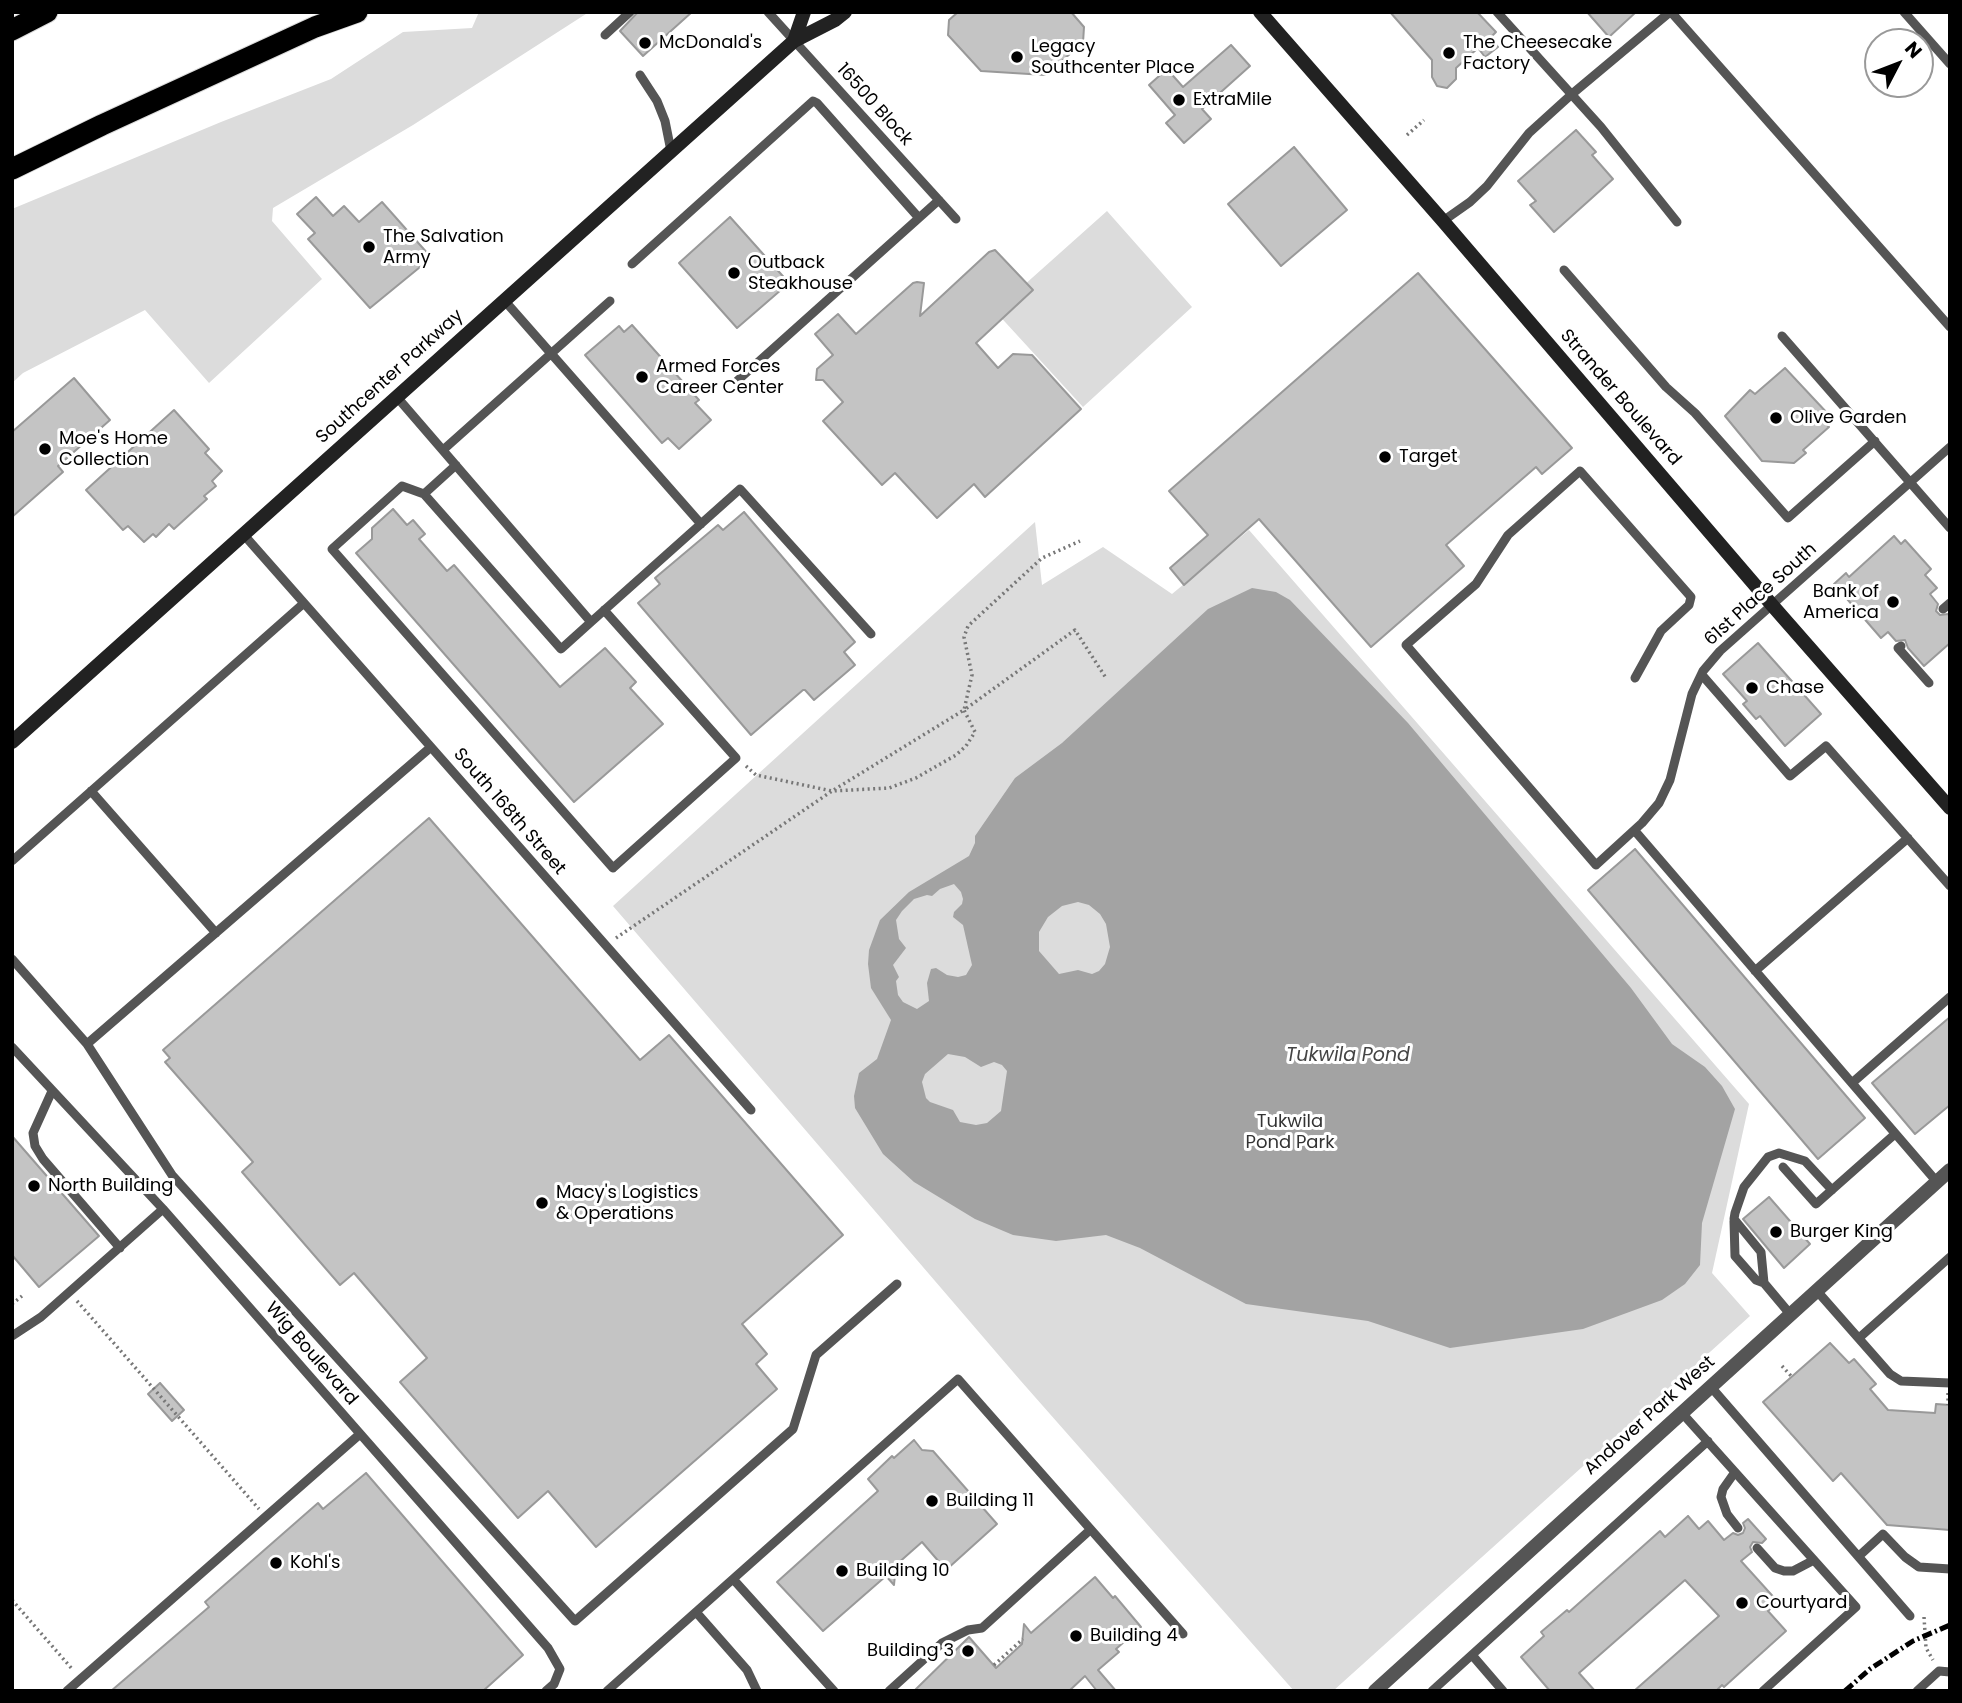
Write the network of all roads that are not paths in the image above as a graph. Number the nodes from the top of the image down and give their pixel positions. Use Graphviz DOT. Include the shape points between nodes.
graph roads {
  1 [pos="47,12"];
  2 [pos="340,12"];
  3 [pos="357,12"];
  4 [pos="630,12"];
  5 [pos="768,12"];
  6 [pos="804,12"];
  7 [pos="845,12"];
  8 [pos="1260,12"];
  9 [pos="1497,12"];
  10 [pos="1671,12"];
  11 [pos="1904,12"];
  12 [pos="316,27"];
  13 [pos="12,30"];
  14 [pos="605,35"];
  15 [pos="794,41"];
  16 [pos="1950,64"];
  17 [pos="640,75"];
  18 [pos="1572,94"];
  19 [pos="671,151"];
  20 [pos="12,169"];
  21 [pos="939,200"];
  22 [pos="919,218"];
  23 [pos="956,219"];
  24 [pos="1443,221"];
  25 [pos="1677,222"];
  26 [pos="632,264"];
  27 [pos="1564,270"];
  28 [pos="504,300"];
  29 [pos="610,302"];
  30 [pos="1950,327"];
  31 [pos="1782,336"];
  32 [pos="551,354"];
  33 [pos="737,381"];
  34 [pos="396,396"];
  35 [pos="1875,441"];
  36 [pos="1950,447"];
  37 [pos="443,450"];
  38 [pos="456,465"];
  39 [pos="1911,481"];
  40 [pos="424,494"];
  41 [pos="701,524"];
  42 [pos="1950,528"];
  43 [pos="244,535"];
  44 [pos="304,603"];
  45 [pos="1772,605"];
  46 [pos="604,610"];
  47 [pos="591,622"];
  48 [pos="871,634"];
  49 [pos="1901,646"];
  50 [pos="1702,675"];
  51 [pos="1635,678"];
  52 [pos="1929,683"];
  53 [pos="12,742"];
  54 [pos="431,747"];
  55 [pos="91,791"];
  56 [pos="1950,808"];
  57 [pos="1634,831"];
  58 [pos="1908,838"];
  59 [pos="12,861"];
  60 [pos="1950,886"];
  61 [pos="216,933"];
  62 [pos="12,959"];
  63 [pos="1755,971"];
  64 [pos="1950,997"];
  65 [pos="87,1044"];
  66 [pos="12,1047"];
  67 [pos="1852,1083"];
  68 [pos="52,1091"];
  69 [pos="751,1110"];
  70 [pos="1895,1134"];
  71 [pos="1783,1167"];
  72 [pos="1950,1170"];
  73 [pos="1937,1182"];
  74 [pos="1832,1190"];
  75 [pos="163,1209"];
  76 [pos="1734,1219"];
  77 [pos="120,1248"];
  78 [pos="1950,1257"];
  79 [pos="1764,1283"];
  80 [pos="897,1284"];
  81 [pos="1817,1291"];
  82 [pos="1790,1314"];
  83 [pos="12,1336"];
  84 [pos="1859,1338"];
  85 [pos="1950,1384"];
  86 [pos="1710,1387"];
  87 [pos="1682,1413"];
  88 [pos="360,1434"];
  89 [pos="1708,1441"];
  90 [pos="1735,1472"];
  91 [pos="1738,1528"];
  92 [pos="1090,1530"];
  93 [pos="1757,1548"];
  94 [pos="1859,1556"];
  95 [pos="1814,1560"];
  96 [pos="1950,1569"];
  97 [pos="733,1579"];
  98 [pos="696,1612"];
  99 [pos="1910,1616"];
  100 [pos="1183,1634"];
  101 [pos="1472,1655"];
  102 [pos="1950,1672"];
  103 [pos="67,1691"];
  104 [pos="546,1691"];
  105 [pos="607,1691"];
  106 [pos="757,1691"];
  107 [pos="834,1691"];
  108 [pos="889,1691"];
  109 [pos="1375,1691"];
  110 [pos="1432,1691"];
  111 [pos="1503,1691"];
  112 [pos="1763,1691"];
  113 [pos="1917,1691"];
  1 -- 13 [label="highway"];
  2 -- 12 [label="highway"];
  3 -- 12 [label="highway"];
  4 -- 14 [label="lane"];
  5 -- 15 [label="lane, 16500 Block"];
  6 -- 15 [label="main road, Southcenter Parkway"];
  7 -- 15 [label="main road, Southcenter Parkway"];
  8 -- 24 [label="main road, Strander Boulevard"];
  9 -- 18 [label="lane"];
  10 -- 18 [label="lane"];
  10 -- 30 [label="lane"];
  11 -- 16 [label="lane"];
  12 -- 20 [label="highway"];
  15 -- 19 [label="main road, Southcenter Parkway"];
  15 -- 21 [label="lane, 16500 Block"];
  17 -- 19 [label="lane" via="657,101"];
  18 -- 24 [label="lane" via="1529,133 1487,186"];
  18 -- 25 [label="lane"];
  19 -- 28 [label="main road, Southcenter Parkway"];
  21 -- 22 [label="lane"];
  21 -- 23 [label="lane, 16500 Block"];
  22 -- 26 [label="lane" via="813,101"];
  22 -- 33 [label="lane"];
  24 -- 45 [label="main road, Strander Boulevard"];
  27 -- 35 [label="lane" via="1788,518"];
  28 -- 32 [label="lane"];
  28 -- 34 [label="main road, Southcenter Parkway"];
  29 -- 32 [label="lane"];
  31 -- 35 [label="lane"];
  32 -- 37 [label="lane"];
  32 -- 41 [label="lane"];
  34 -- 37 [label="lane"];
  34 -- 43 [label="main road, Southcenter Parkway"];
  35 -- 39 [label="lane"];
  36 -- 39 [label="lane, 61st Place South"];
  37 -- 38 [label="lane"];
  38 -- 40 [label="lane"];
  38 -- 47 [label="lane"];
  39 -- 42 [label="lane"];
  39 -- 45 [label="lane, 61st Place South"];
  40 -- 46 [label="lane" via="402,486 332,549 613,868 736,758"];
  40 -- 47 [label="lane" via="561,649"];
  41 -- 46 [label="lane"];
  41 -- 48 [label="lane" via="740,489"];
  43 -- 44 [label="lane, South 168th Street"];
  43 -- 53 [label="main road, Southcenter Parkway"];
  44 -- 54 [label="lane, South 168th Street"];
  44 -- 55 [label="lane"];
  45 -- 50 [label="lane, 61st Place South" via="1720,651"];
  45 -- 56 [label="main road, Strander Boulevard"];
  46 -- 47 [label="lane"];
  49 -- 52 [label="lane" via="1898,648"];
  50 -- 57 [label="lane, 61st Place South" via="1692,694 1670,780 1659,803"];
  50 -- 58 [label="lane" via="1790,776 1826,746"];
  51 -- 57 [label="lane, 61st Place South" via="1661,631 1689,605 1691,597 1580,471 1508,535 1476,584 1406,645 1596,865"];
  54 -- 61 [label="lane"];
  54 -- 69 [label="lane, South 168th Street"];
  55 -- 59 [label="lane"];
  55 -- 61 [label="lane"];
  57 -- 63 [label="lane"];
  58 -- 60 [label="lane"];
  58 -- 63 [label="lane"];
  61 -- 65 [label="lane"];
  62 -- 65 [label="lane"];
  63 -- 67 [label="lane"];
  64 -- 67 [label="lane"];
  65 -- 80 [label="lane" via="172,1175 575,1621 793,1429 816,1355"];
  66 -- 68 [label="lane, Wig Boulevard"];
  67 -- 70 [label="lane"];
  68 -- 75 [label="lane, Wig Boulevard"];
  68 -- 77 [label="lane" via="33,1133 35,1146"];
  70 -- 73 [label="lane"];
  70 -- 74 [label="lane"];
  71 -- 74 [label="lane" via="1815,1204"];
  72 -- 73 [label="street, Andover Park West"];
  73 -- 81 [label="street, Andover Park West"];
  74 -- 76 [label="lane" via="1805,1161 1779,1153 1768,1157 1744,1187"];
  75 -- 77 [label="lane"];
  75 -- 88 [label="lane, Wig Boulevard"];
  76 -- 79 [label="lane" via="1761,1252"];
  76 -- 79 [label="lane" via="1735,1256"];
  77 -- 83 [label="lane" via="41,1317"];
  78 -- 84 [label="lane"];
  79 -- 82 [label="lane"];
  81 -- 82 [label="street, Andover Park West"];
  81 -- 84 [label="lane"];
  82 -- 86 [label="street, Andover Park West"];
  84 -- 85 [label="lane" via="1901,1381"];
  86 -- 87 [label="street, Andover Park West"];
  86 -- 94 [label="lane"];
  87 -- 89 [label="lane"];
  87 -- 109 [label="street, Andover Park West"];
  88 -- 103 [label="lane"];
  88 -- 104 [label="lane, Wig Boulevard" via="548,1648 560,1669 554,1685"];
  89 -- 90 [label="lane"];
  89 -- 101 [label="lane"];
  90 -- 91 [label="lane" via="1721,1497"];
  90 -- 95 [label="lane"];
  92 -- 97 [label="lane" via="958,1379"];
  92 -- 100 [label="lane"];
  92 -- 108 [label="lane" via="982,1628 942,1643"];
  93 -- 95 [label="lane" via="1775,1568 1784,1571"];
  94 -- 96 [label="lane" via="1883,1534 1919,1567"];
  94 -- 99 [label="lane"];
  95 -- 112 [label="lane" via="1856,1606"];
  97 -- 98 [label="lane"];
  97 -- 107 [label="lane"];
  98 -- 105 [label="lane"];
  98 -- 106 [label="lane" via="747,1670"];
  101 -- 110 [label="lane"];
  101 -- 111 [label="lane"];
  102 -- 113 [label="lane" via="1939,1671"];
}
